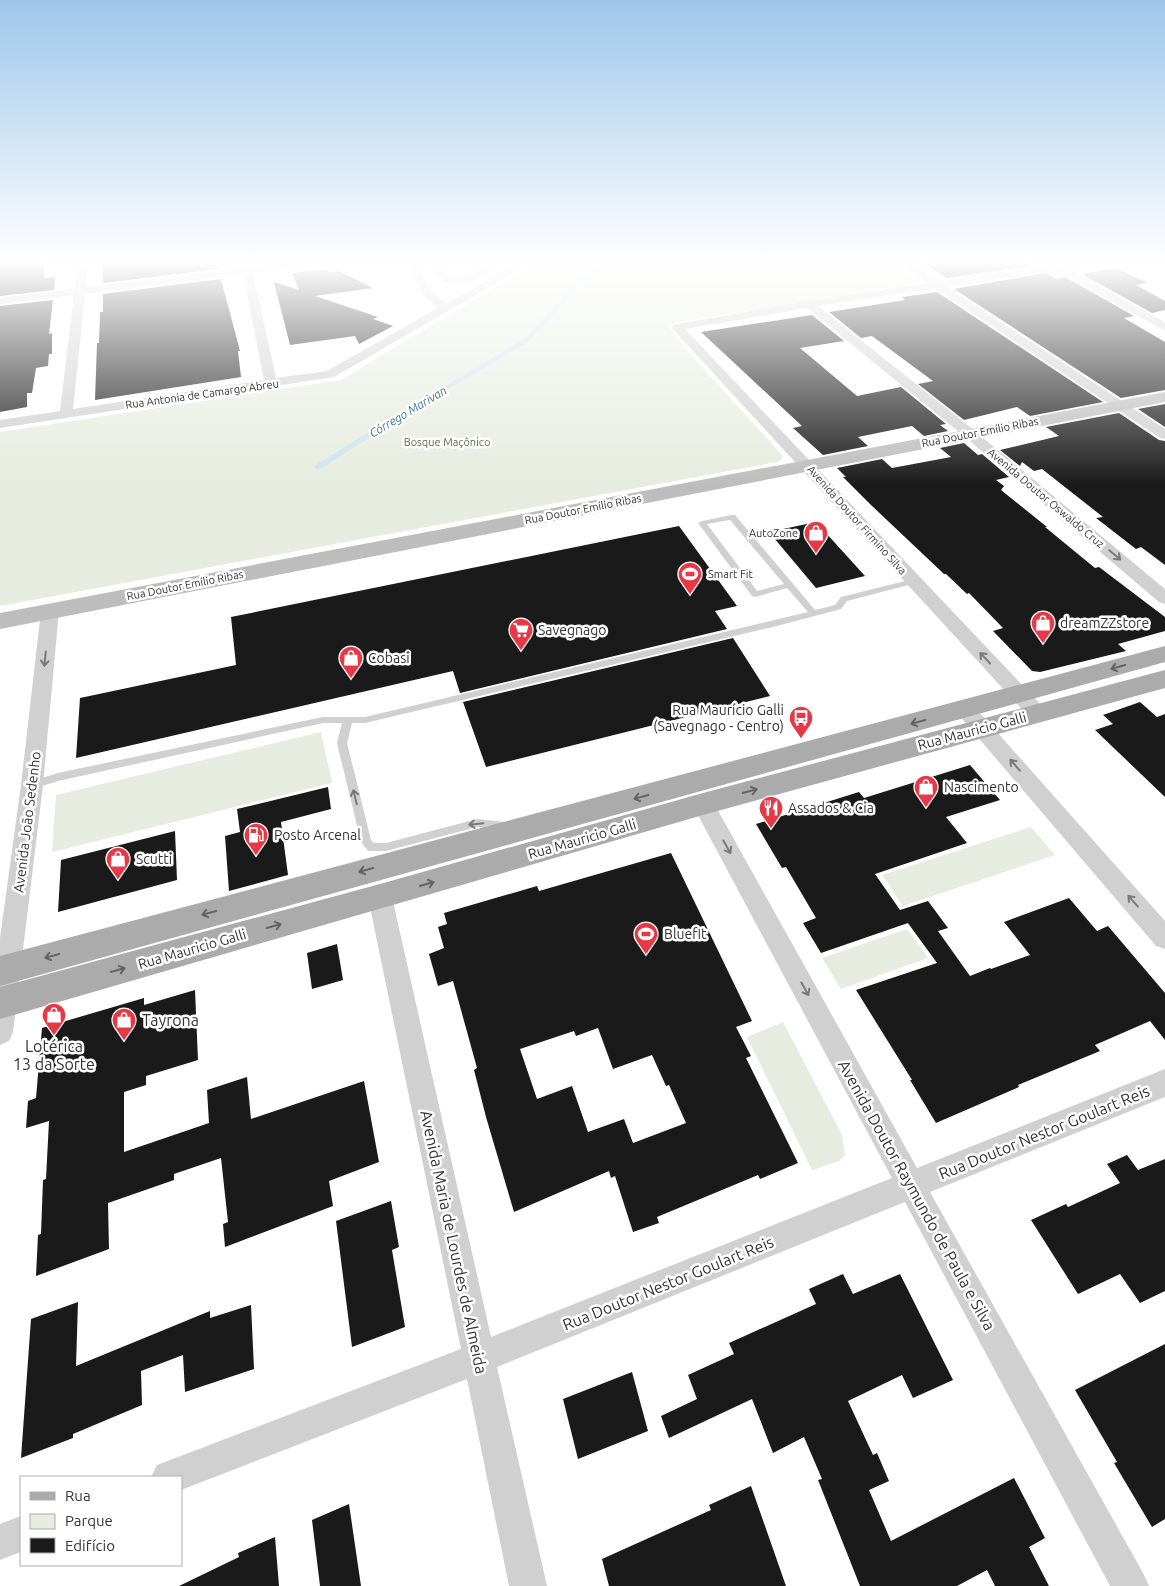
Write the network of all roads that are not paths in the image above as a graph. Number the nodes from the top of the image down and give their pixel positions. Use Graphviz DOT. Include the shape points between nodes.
graph roads {
  1 [pos="75,337"];
  2 [pos="261,337"];
  3 [pos="396,337"];
  4 [pos="687,337"];
  5 [pos="850,337"];
  6 [pos="1016,337"];
  7 [pos="271,384"];
  8 [pos="1165,397"];
  9 [pos="1121,406"];
  10 [pos="66,414"];
  11 [pos="0,424"];
  12 [pos="970,434"];
  13 [pos="1165,435"];
  14 [pos="808,465"];
  15 [pos="914,582"];
  16 [pos="789,585"];
  17 [pos="1165,598"];
  18 [pos="50,611"];
  19 [pos="813,613"];
  20 [pos="0,621"];
  21 [pos="1165,654"];
  22 [pos="1165,679"];
  23 [pos="1018,694"];
  24 [pos="1037,713"];
  25 [pos="974,718"];
  26 [pos="348,720"];
  27 [pos="32,785"];
  28 [pos="703,804"];
  29 [pos="524,828"];
  30 [pos="380,897"];
  31 [pos="1165,938"];
  32 [pos="2,995"];
  33 [pos="1165,1083"];
  34 [pos="912,1184"];
  35 [pos="479,1358"];
  36 [pos="172,1476"];
  37 [pos="20,1534"];
  38 [pos="0,1542"];
  39 [pos="528,1586"];
  40 [pos="1130,1586"];
  1 -- 10 [label="street"];
  2 -- 7 [label="street"];
  3 -- 7 [label="street, Rua Antonia de Camargo Abreu" via="330,374"];
  4 -- 14 [label="street, Avenida Doutor Firmino Silva"];
  5 -- 12 [label="street, Avenida Doutor Oswaldo Cruz"];
  6 -- 9 [label="street"];
  7 -- 10 [label="street, Rua Antonia de Camargo Abreu"];
  8 -- 9 [label="street, Rua Doutor Emílio Ribas"];
  9 -- 12 [label="street, Rua Doutor Emílio Ribas"];
  9 -- 13 [label="street"];
  10 -- 11 [label="street, Rua Antonia de Camargo Abreu"];
  12 -- 14 [label="street, Rua Doutor Emílio Ribas"];
  12 -- 17 [label="street, Avenida Doutor Oswaldo Cruz, one-way"];
  14 -- 15 [label="street, Avenida Doutor Firmino Silva"];
  14 -- 18 [label="street, Rua Doutor Emílio Ribas"];
  15 -- 19 [label="lane" via="844,599 838,607"];
  23 -- 15 [label="street, Avenida Doutor Firmino Silva, one-way"];
  16 -- 16 [label="lane" via="755,594 702,523 732,516"];
  16 -- 19 [label="lane"];
  18 -- 20 [label="street, Rua Doutor Emílio Ribas"];
  18 -- 27 [label="street, Avenida João Sedenho, one-way"];
  19 -- 26 [label="lane" via="365,720"];
  21 -- 23 [label="main road, Rua Mauricio Galli, one-way"];
  22 -- 24 [label="main road, Rua Mauricio Galli"];
  23 -- 24 [label="street, Avenida Doutor Firmino Silva"];
  23 -- 25 [label="main road, Rua Mauricio Galli"];
  24 -- 25 [label="main road, Rua Mauricio Galli"];
  28 -- 25 [label="main road, Rua Mauricio Galli, one-way"];
  25 -- 29 [label="main road, Rua Mauricio Galli, one-way"];
  31 -- 25 [label="street, one-way"];
  26 -- 27 [label="lane" via="323,720"];
  29 -- 26 [label="lane, one-way" via="477,822 372,848 366,842 342,743"];
  27 -- 32 [label="street, Avenida João Sedenho"];
  30 -- 28 [label="main road, Rua Mauricio Galli, one-way"];
  28 -- 34 [label="street, Avenida Doutor Raymundo de Paula e Silva, one-way"];
  29 -- 32 [label="main road, Rua Mauricio Galli, one-way"];
  32 -- 30 [label="main road, Rua Mauricio Galli, one-way"];
  30 -- 35 [label="street, Avenida Maria de Lourdes de Almeida"];
  33 -- 34 [label="street, Rua Doutor Nestor Goulart Reis"];
  34 -- 35 [label="street, Rua Doutor Nestor Goulart Reis"];
  34 -- 40 [label="street, Avenida Doutor Raymundo de Paula e Silva"];
  35 -- 36 [label="street, Rua Doutor Nestor Goulart Reis"];
  35 -- 39 [label="street, Avenida Maria de Lourdes de Almeida"];
  37 -- 38 [label="street"];
}
